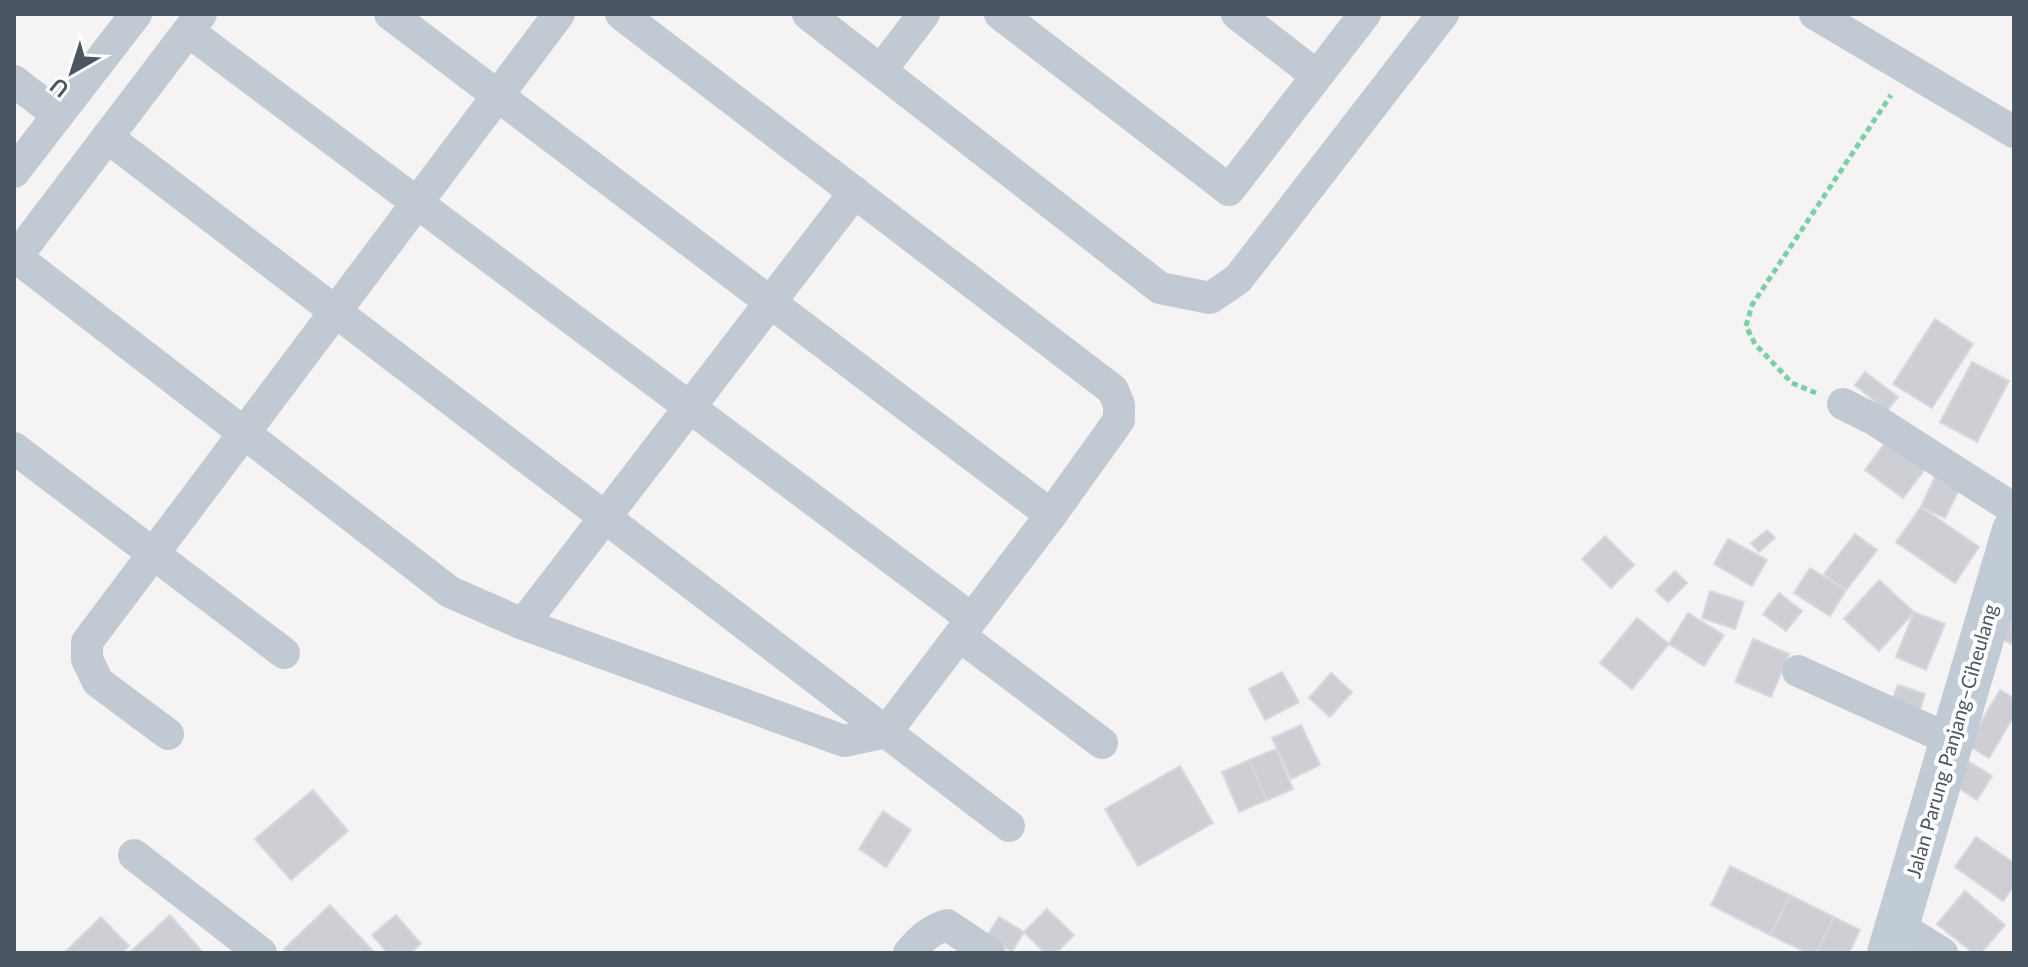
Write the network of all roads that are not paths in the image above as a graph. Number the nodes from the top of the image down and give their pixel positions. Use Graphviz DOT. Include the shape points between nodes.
graph roads {
  1 [pos="136,14"];
  2 [pos="390,14"];
  3 [pos="559,14"];
  4 [pos="621,14"];
  5 [pos="808,14"];
  6 [pos="924,14"];
  7 [pos="1000,14"];
  8 [pos="1237,14"];
  9 [pos="1365,14"];
  10 [pos="1443,14"];
  11 [pos="1815,14"];
  12 [pos="194,22"];
  13 [pos="881,70"];
  14 [pos="1317,76"];
  15 [pos="14,81"];
  16 [pos="498,96"];
  17 [pos="58,115"];
  18 [pos="2014,132"];
  19 [pos="107,137"];
  20 [pos="14,172"];
  21 [pos="855,192"];
  22 [pos="417,203"];
  23 [pos="15,258"];
  24 [pos="770,302"];
  25 [pos="335,311"];
  26 [pos="1843,404"];
  27 [pos="690,407"];
  28 [pos="244,433"];
  29 [pos="14,448"];
  30 [pos="2014,509"];
  31 [pos="1051,515"];
  32 [pos="605,517"];
  33 [pos="2014,530"];
  34 [pos="153,553"];
  35 [pos="523,624"];
  36 [pos="966,628"];
  37 [pos="284,653"];
  38 [pos="1798,671"];
  39 [pos="886,732"];
  40 [pos="168,734"];
  41 [pos="1953,741"];
  42 [pos="1102,743"];
  43 [pos="1009,826"];
  44 [pos="134,855"];
  45 [pos="1893,939"];
  46 [pos="261,953"];
  47 [pos="909,953"];
  48 [pos="989,953"];
  49 [pos="1942,953"];
  1 -- 17 [label="street"];
  2 -- 16 [label="street"];
  3 -- 16 [label="street"];
  4 -- 21 [label="street"];
  5 -- 13 [label="street"];
  6 -- 13 [label="street"];
  7 -- 14 [label="street" via="1229,190"];
  8 -- 14 [label="street"];
  9 -- 14 [label="street"];
  10 -- 13 [label="street" via="1238,279 1210,298 1160,288"];
  11 -- 18 [label="street"];
  12 -- 19 [label="street"];
  12 -- 22 [label="street"];
  15 -- 17 [label="street"];
  16 -- 22 [label="street"];
  16 -- 24 [label="street"];
  17 -- 20 [label="street"];
  19 -- 23 [label="street"];
  19 -- 25 [label="street"];
  21 -- 24 [label="street"];
  21 -- 31 [label="street" via="1113,390 1119,420"];
  22 -- 25 [label="street"];
  22 -- 27 [label="street"];
  23 -- 28 [label="street"];
  24 -- 27 [label="street"];
  24 -- 31 [label="street"];
  25 -- 28 [label="street"];
  25 -- 32 [label="street"];
  26 -- 30 [label="street"];
  27 -- 32 [label="street"];
  27 -- 36 [label="street"];
  28 -- 34 [label="street"];
  28 -- 35 [label="street" via="450,592"];
  29 -- 34 [label="street"];
  31 -- 36 [label="street"];
  32 -- 35 [label="street"];
  32 -- 39 [label="street"];
  33 -- 41 [label="street, Jalan Parung Panjang–Ciheulang"];
  34 -- 37 [label="street"];
  34 -- 40 [label="street" via="87,642 87,659 98,682"];
  35 -- 39 [label="street" via="844,741"];
  36 -- 39 [label="street"];
  36 -- 42 [label="street"];
  38 -- 41 [label="street"];
  39 -- 43 [label="street"];
  41 -- 45 [label="street, Jalan Parung Panjang–Ciheulang"];
  44 -- 46 [label="street"];
  45 -- 49 [label="street"];
  47 -- 48 [label="street" via="922,937 947,925"];
}
